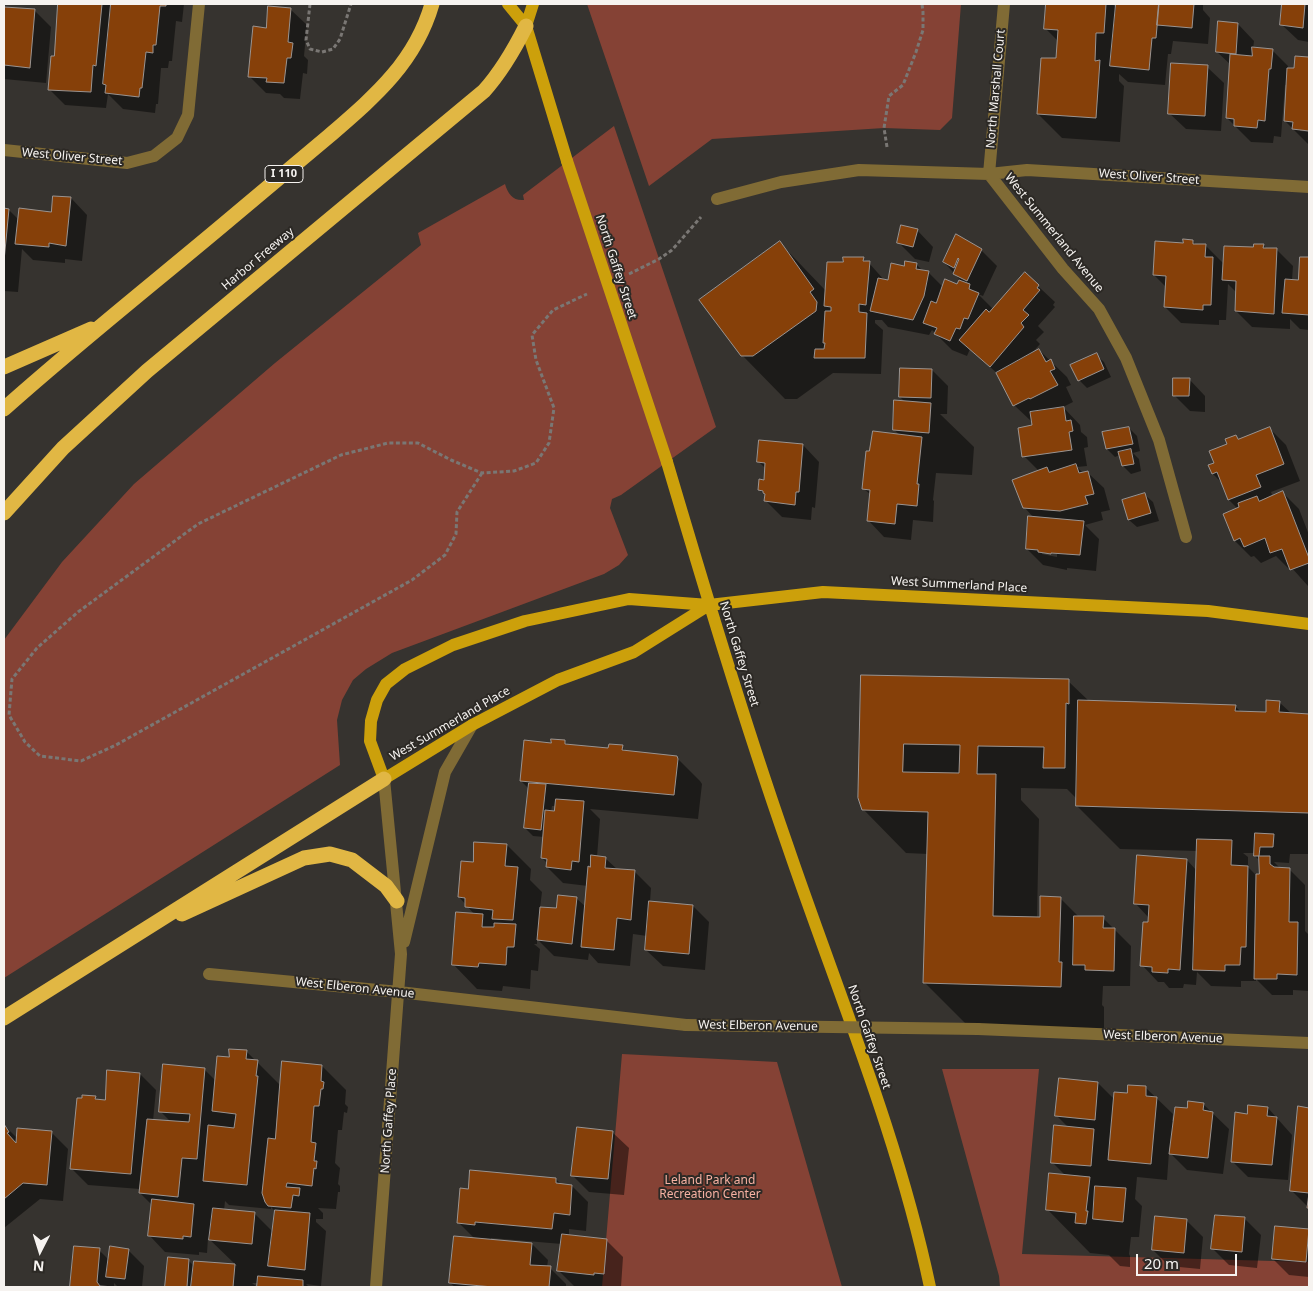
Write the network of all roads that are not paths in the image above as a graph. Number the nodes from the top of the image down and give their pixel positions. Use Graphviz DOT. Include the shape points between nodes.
graph roads {
  1 [pos="199,4"];
  2 [pos="432,4"];
  3 [pos="508,4"];
  4 [pos="533,4"];
  5 [pos="1004,4"];
  6 [pos="526,26"];
  7 [pos="4,150"];
  8 [pos="989,174"];
  9 [pos="1309,187"];
  10 [pos="717,199"];
  11 [pos="108,322"];
  12 [pos="4,367"];
  13 [pos="4,409"];
  14 [pos="4,513"];
  15 [pos="1186,536"];
  16 [pos="709,605"];
  17 [pos="1309,624"];
  18 [pos="472,725"];
  19 [pos="384,779"];
  20 [pos="397,901"];
  21 [pos="143,930"];
  22 [pos="401,954"];
  23 [pos="209,974"];
  24 [pos="399,992"];
  25 [pos="4,1018"];
  26 [pos="1309,1043"];
  27 [pos="376,1287"];
  28 [pos="930,1287"];
  1 -- 7 [label="street, West Oliver Street" via="188,115 177,138 154,156 128,163"];
  2 -- 11 [label="highway, I 110" via="410,53 384,85 304,158"];
  3 -- 6 [label="main road, North Gaffey Street"];
  4 -- 6 [label="main road"];
  5 -- 8 [label="street, North Marshall Court"];
  6 -- 14 [label="highway, Harbor Freeway" via="508,60 484,91 147,371 63,448"];
  6 -- 16 [label="main road, North Gaffey Street, bridge"];
  8 -- 9 [label="street, West Oliver Street" via="1027,170"];
  8 -- 10 [label="street, West Summerland Avenue" via="860,170 781,182"];
  8 -- 15 [label="street, West Summerland Avenue" via="1098,310 1126,358 1159,440"];
  11 -- 12 [label="highway"];
  11 -- 13 [label="highway, I 110"];
  16 -- 17 [label="main road, West Summerland Place" via="822,592 1208,611"];
  16 -- 18 [label="main road, West Summerland Place" via="634,652 558,680"];
  16 -- 19 [label="main road, West Summerland Place" via="629,599 525,621 453,645 405,668 386,684 371,721 370,741"];
  16 -- 28 [label="main road, North Gaffey Street" via="786,843 891,1141"];
  18 -- 19 [label="main road, West Summerland Place"];
  18 -- 22 [label="street, North Gaffey Place" via="443,780"];
  19 -- 20 [label="street, North Gaffey Place"];
  19 -- 21 [label="highway"];
  20 -- 21 [label="highway" via="386,886 352,860 330,854 304,858"];
  20 -- 22 [label="street, North Gaffey Place"];
  21 -- 25 [label="highway"];
  22 -- 24 [label="street, North Gaffey Place"];
  23 -- 24 [label="street, West Elberon Avenue"];
  24 -- 26 [label="street, West Elberon Avenue, bridge" via="686,1025 978,1030"];
  24 -- 27 [label="street, North Gaffey Place"];
}
